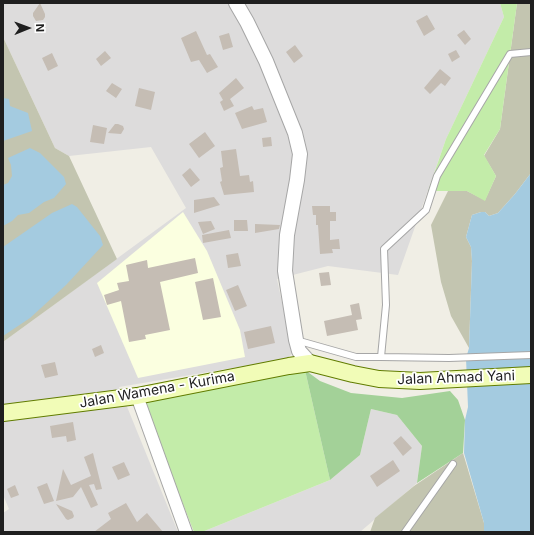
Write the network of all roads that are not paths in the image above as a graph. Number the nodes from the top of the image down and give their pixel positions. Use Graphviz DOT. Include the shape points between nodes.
graph roads {
  1 [pos="236,3"];
  2 [pos="531,52"];
  3 [pos="296,340"];
  4 [pos="531,355"];
  5 [pos="381,358"];
  6 [pos="310,363"];
  7 [pos="531,375"];
  8 [pos="137,396"];
  9 [pos="3,414"];
  10 [pos="453,464"];
  11 [pos="186,532"];
  12 [pos="405,532"];
  1 -- 3 [label="street" via="266,60 296,133 300,154 287,234 285,271"];
  2 -- 5 [label="lane" via="510,54 437,176 426,210 384,249 386,305"];
  3 -- 5 [label="lane" via="356,357"];
  3 -- 6 [label="street" via="299,351"];
  4 -- 5 [label="lane"];
  6 -- 7 [label="main road, Jalan Ahmad Yani" via="379,379 420,382"];
  6 -- 8 [label="main road, Jalan Wamena - Kurima"];
  8 -- 9 [label="main road, Jalan Wamena - Kurima"];
  8 -- 11 [label="street"];
  10 -- 12 [label="lane"];
}
